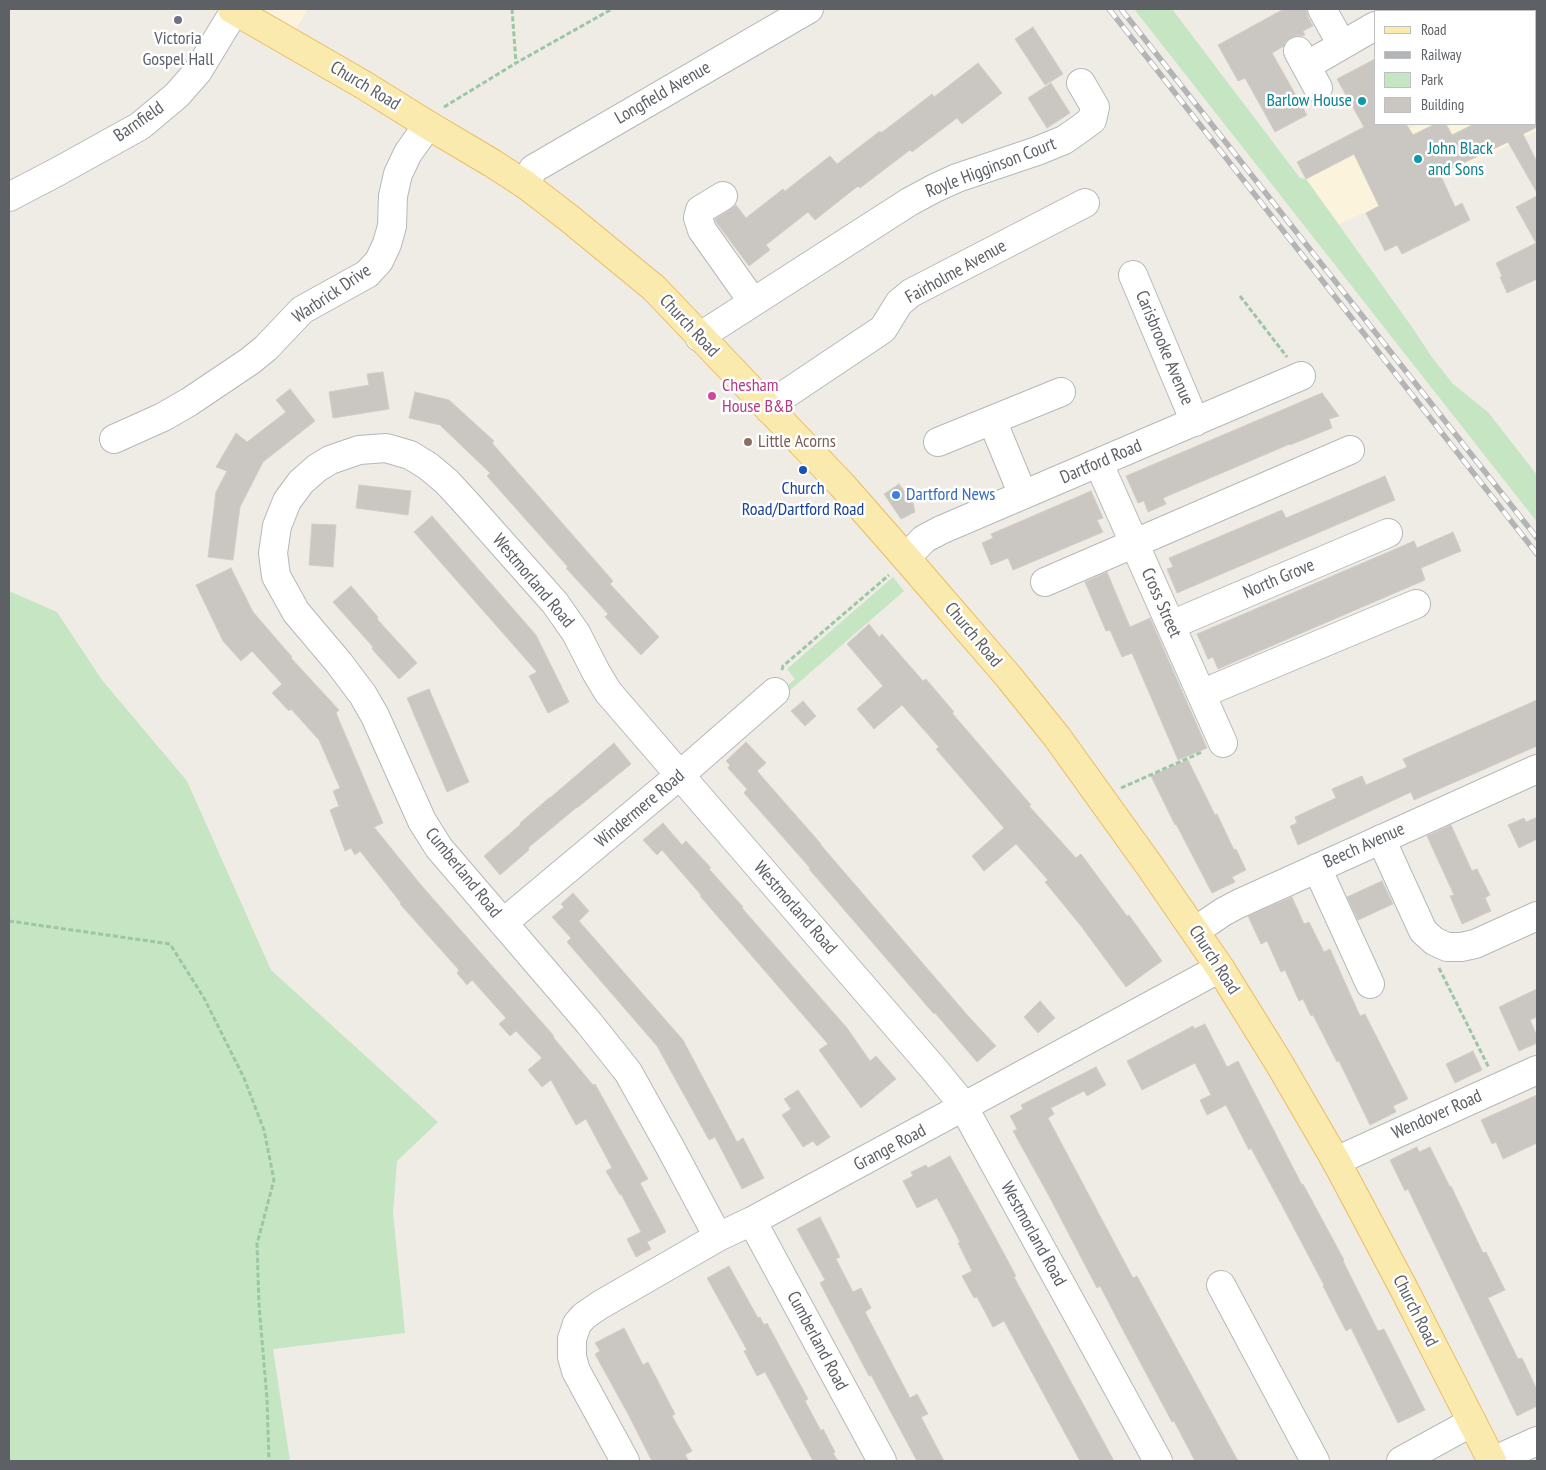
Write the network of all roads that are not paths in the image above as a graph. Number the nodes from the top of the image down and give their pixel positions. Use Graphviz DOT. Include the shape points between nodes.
graph roads {
  1 [pos="234,9"];
  2 [pos="808,9"];
  3 [pos="1322,9"];
  4 [pos="1374,27"];
  5 [pos="1342,45"];
  6 [pos="1307,68"];
  7 [pos="1081,83"];
  8 [pos="428,125"];
  9 [pos="526,185"];
  10 [pos="723,196"];
  11 [pos="9,197"];
  12 [pos="1085,204"];
  13 [pos="1133,275"];
  14 [pos="753,302"];
  15 [pos="699,337"];
  16 [pos="1301,376"];
  17 [pos="1061,392"];
  18 [pos="769,409"];
  19 [pos="992,420"];
  20 [pos="1195,422"];
  21 [pos="110,439"];
  22 [pos="938,442"];
  23 [pos="1350,450"];
  24 [pos="345,454"];
  25 [pos="1098,464"];
  26 [pos="1023,495"];
  27 [pos="1388,533"];
  28 [pos="1134,544"];
  29 [pos="906,558"];
  30 [pos="1044,582"];
  31 [pos="1416,604"];
  32 [pos="1171,625"];
  33 [pos="775,692"];
  34 [pos="1202,694"];
  35 [pos="1223,743"];
  36 [pos="1537,769"];
  37 [pos="680,775"];
  38 [pos="1381,839"];
  39 [pos="1317,868"];
  40 [pos="1537,916"];
  41 [pos="502,922"];
  42 [pos="1194,931"];
  43 [pos="1220,968"];
  44 [pos="1370,984"];
  45 [pos="1537,1070"];
  46 [pos="964,1108"];
  47 [pos="1336,1161"];
  48 [pos="752,1221"];
  49 [pos="718,1237"];
  50 [pos="1221,1285"];
  51 [pos="1472,1422"];
  52 [pos="1537,1441"];
  53 [pos="625,1461"];
  54 [pos="882,1461"];
  55 [pos="1158,1461"];
  56 [pos="1315,1461"];
  57 [pos="1401,1461"];
  58 [pos="1493,1461"];
  1 -- 8 [label="main road, Church Road"];
  1 -- 11 [label="street, Barnfield" via="198,71 177,95 140,126"];
  2 -- 9 [label="street, Longfield Avenue" via="533,169"];
  3 -- 5 [label="street"];
  4 -- 5 [label="street"];
  5 -- 6 [label="street"];
  7 -- 14 [label="street, Royle Higginson Court" via="1095,107 1092,120 1077,132 1037,151 935,188"];
  8 -- 9 [label="main road, Church Road"];
  8 -- 21 [label="street, Warbrick Drive" via="398,174 387,244 368,274 302,310 266,348 190,402"];
  9 -- 15 [label="main road, Church Road" via="654,288"];
  10 -- 14 [label="street" via="700,210 698,218 702,230"];
  12 -- 18 [label="street, Fairholme Avenue" via="911,293 899,303 883,329 780,398"];
  13 -- 20 [label="street, Carisbrooke Avenue"];
  14 -- 15 [label="street, Royle Higginson Court"];
  15 -- 18 [label="main road, Church Road"];
  16 -- 20 [label="street, Dartford Road"];
  17 -- 19 [label="street"];
  18 -- 29 [label="main road, Church Road"];
  19 -- 22 [label="street"];
  19 -- 26 [label="street"];
  20 -- 25 [label="street, Dartford Road"];
  23 -- 28 [label="street"];
  24 -- 37 [label="street, Westmorland Road" via="386,448 410,455 447,482 556,603 608,692"];
  24 -- 41 [label="street, Cumberland Road" via="317,468 287,501 277,526 273,553 276,576 296,612 363,695 422,821 439,848"];
  25 -- 26 [label="street, Dartford Road"];
  25 -- 28 [label="street, Cross Street"];
  26 -- 29 [label="street, Dartford Road" via="932,534"];
  27 -- 32 [label="street, North Grove"];
  28 -- 30 [label="street"];
  28 -- 32 [label="street, Cross Street"];
  29 -- 42 [label="main road, Church Road" via="1057,737"];
  31 -- 34 [label="street"];
  32 -- 34 [label="street, Cross Street"];
  33 -- 37 [label="street, Windermere Road"];
  34 -- 35 [label="street, Cross Street"];
  36 -- 38 [label="street, Beech Avenue"];
  37 -- 41 [label="street, Windermere Road"];
  37 -- 46 [label="street, Westmorland Road"];
  38 -- 39 [label="street, Beech Avenue"];
  38 -- 40 [label="street" via="1423,931 1434,941 1447,947 1475,944"];
  39 -- 42 [label="street, Beech Avenue" via="1238,904"];
  39 -- 44 [label="street"];
  41 -- 49 [label="street, Cumberland Road" via="628,1072"];
  42 -- 43 [label="main road, Church Road"];
  43 -- 46 [label="street, Grange Road"];
  43 -- 47 [label="main road, Church Road"];
  45 -- 47 [label="street, Wendover Road"];
  46 -- 48 [label="street, Grange Road"];
  46 -- 55 [label="street, Westmorland Road"];
  47 -- 51 [label="main road, Church Road"];
  48 -- 49 [label="street, Grange Road"];
  48 -- 54 [label="street, Cumberland Road"];
  49 -- 53 [label="street, Grange Road" via="600,1305 577,1324 572,1339 576,1372"];
  50 -- 56 [label="street"];
  51 -- 57 [label="street"];
  51 -- 58 [label="main road, Church Road"];
  52 -- 58 [label="street"];
}
